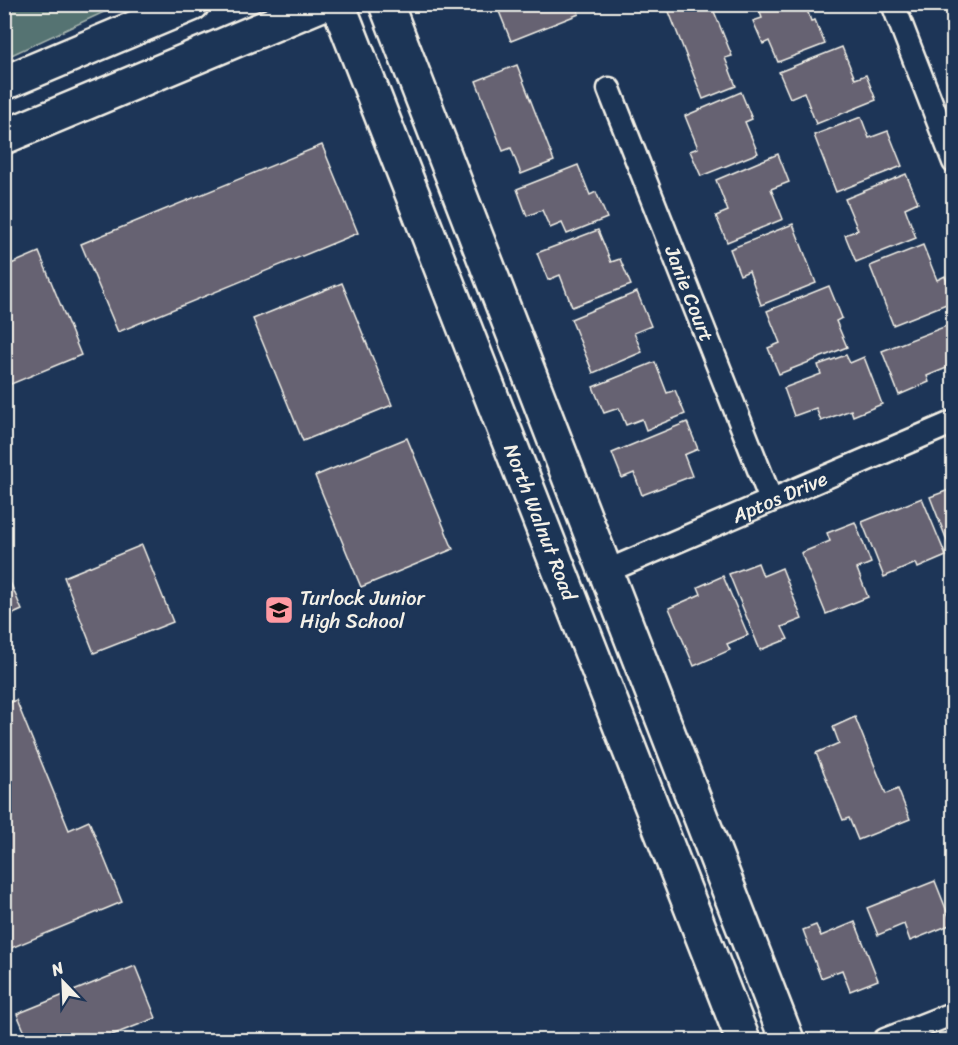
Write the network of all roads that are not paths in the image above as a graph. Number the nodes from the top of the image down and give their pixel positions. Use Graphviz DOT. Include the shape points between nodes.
graph roads {
  1 [pos="139,4"];
  2 [pos="192,4"];
  3 [pos="322,4"];
  4 [pos="338,4"];
  5 [pos="386,4"];
  6 [pos="893,4"];
  7 [pos="88,47"];
  8 [pos="4,83"];
  9 [pos="609,89"];
  10 [pos="4,137"];
  11 [pos="954,162"];
  12 [pos="954,422"];
  13 [pos="771,500"];
  14 [pos="605,572"];
  15 [pos="954,1012"];
  16 [pos="743,1041"];
  17 [pos="787,1041"];
  18 [pos="885,1041"];
  1 -- 7 [label="street"];
  2 -- 7 [label="street"];
  3 -- 10 [label="street"];
  4 -- 16 [label="street, North Walnut Road"];
  5 -- 14 [label="street"];
  6 -- 11 [label="street"];
  7 -- 8 [label="street"];
  9 -- 13 [label="street, Janie Court"];
  12 -- 13 [label="street, Aptos Drive"];
  13 -- 14 [label="street, Aptos Drive"];
  14 -- 17 [label="street"];
  15 -- 18 [label="street"];
}
